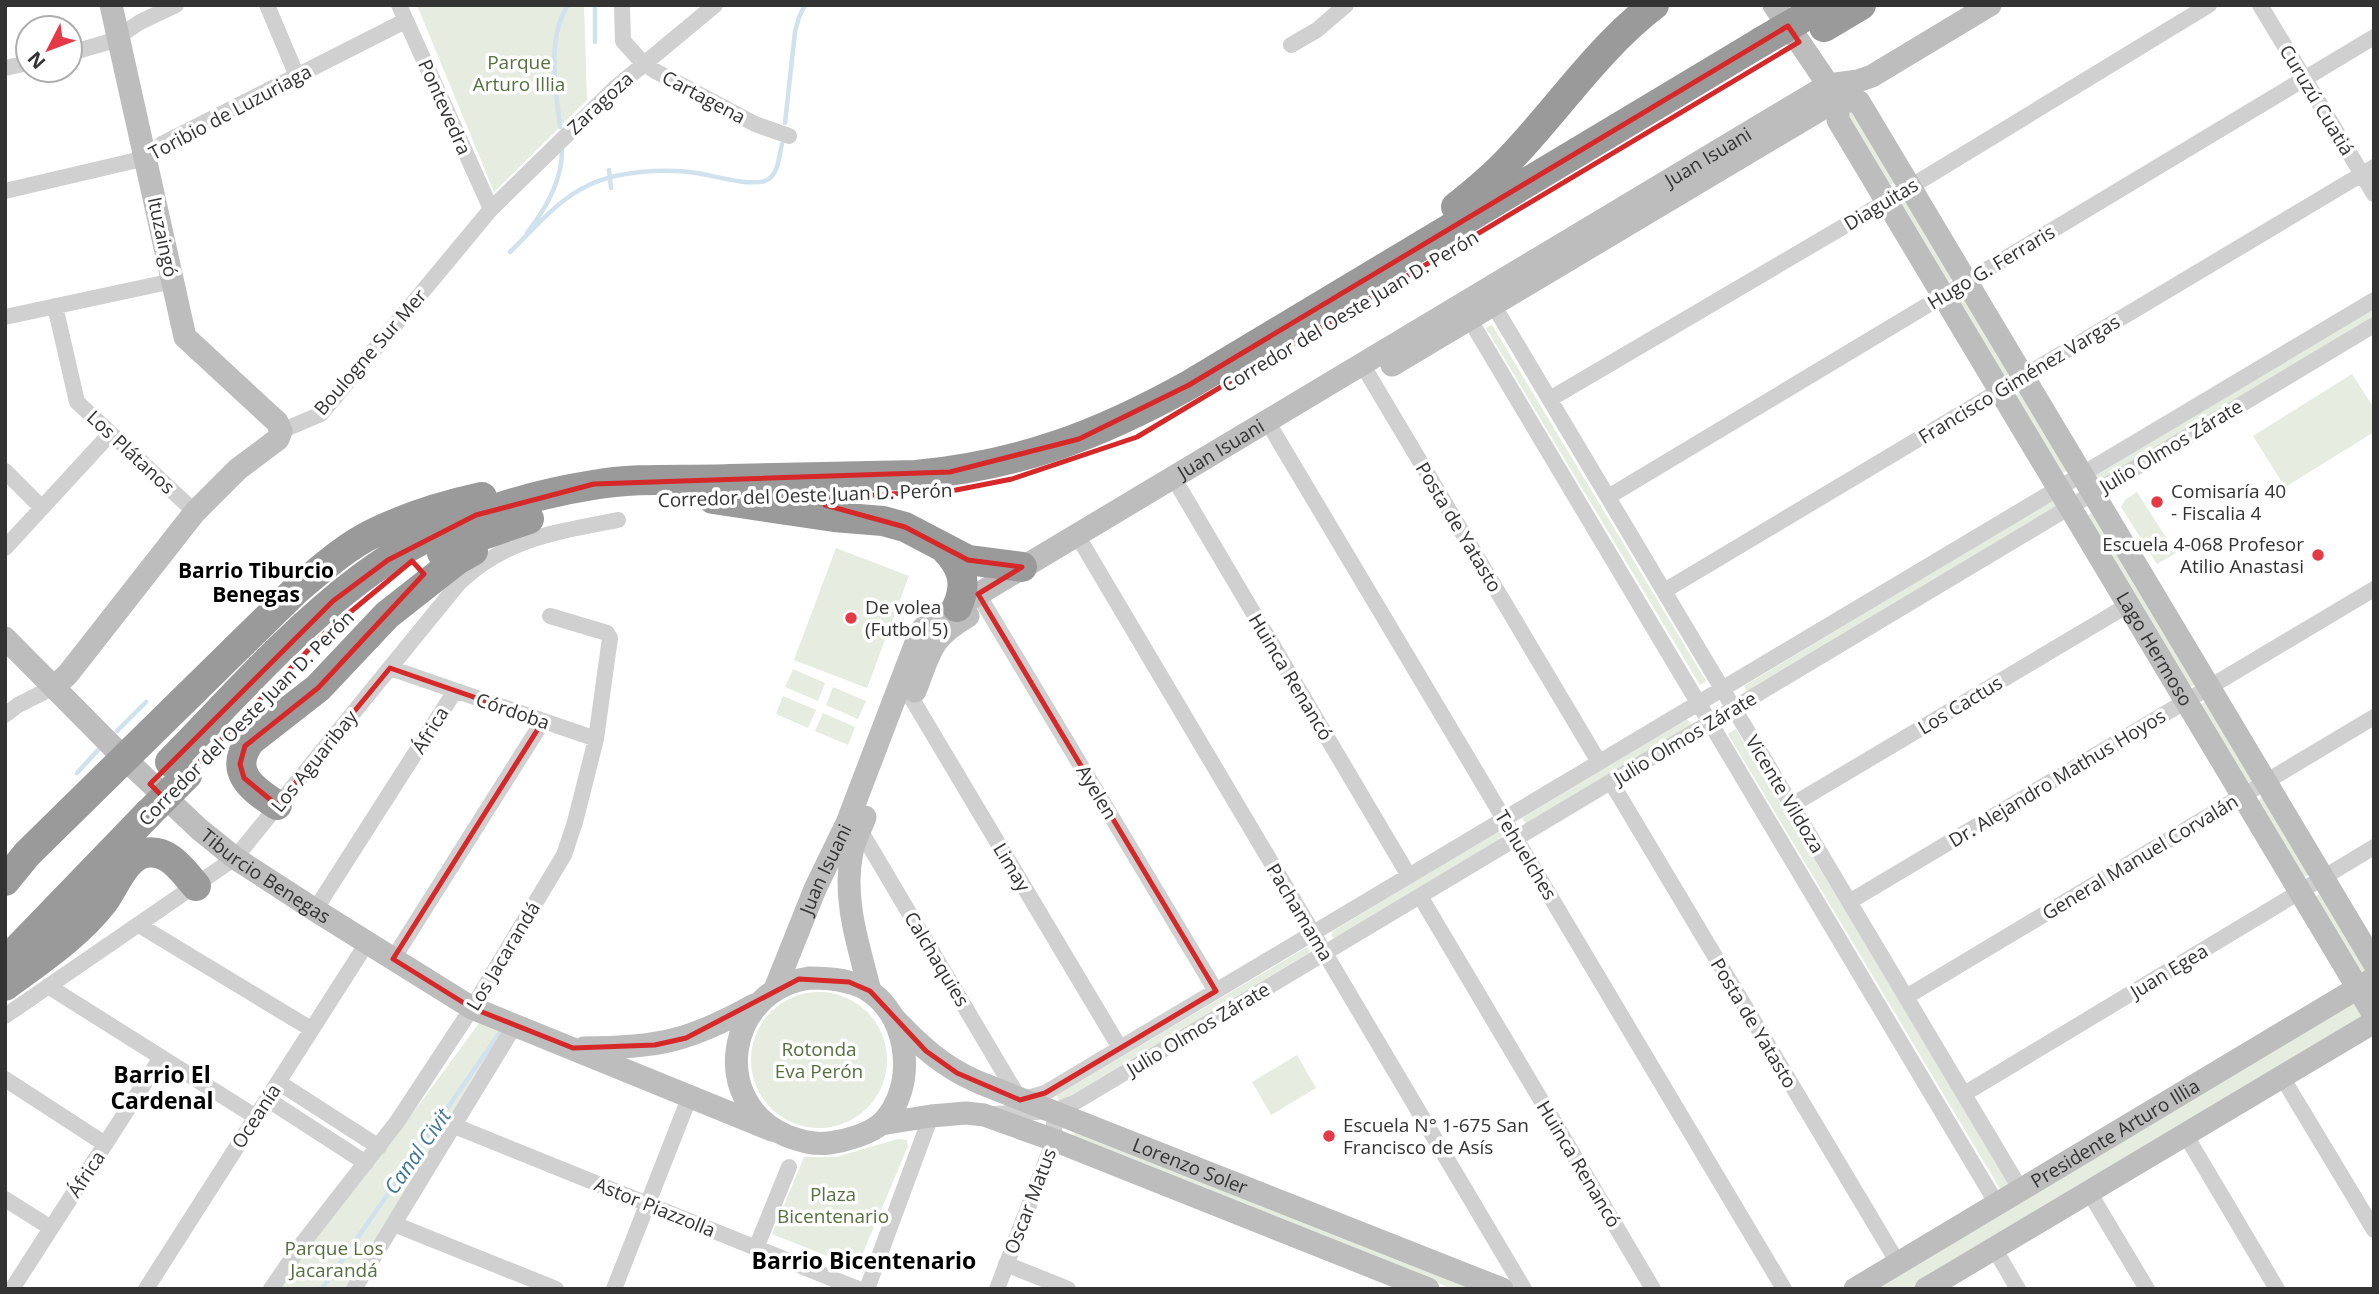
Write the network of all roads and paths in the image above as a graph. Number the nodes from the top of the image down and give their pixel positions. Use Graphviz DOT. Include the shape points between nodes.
graph roads {
  1 [pos="111,5"];
  2 [pos="176,5"];
  3 [pos="267,5"];
  4 [pos="622,5"];
  5 [pos="715,5"];
  6 [pos="1346,5"];
  7 [pos="1654,5"];
  8 [pos="1774,5"];
  9 [pos="1861,5"];
  10 [pos="1990,5"];
  11 [pos="2209,5"];
  12 [pos="2260,5"];
  13 [pos="402,13"];
  14 [pos="1820,14"];
  15 [pos="2374,37"];
  16 [pos="118,38"];
  17 [pos="1291,45"];
  18 [pos="84,50"];
  19 [pos="1766,50"];
  20 [pos="643,63"];
  21 [pos="297,76"];
  22 [pos="2305,79"];
  23 [pos="1833,92"];
  24 [pos="789,136"];
  25 [pos="146,158"];
  26 [pos="2368,171"];
  27 [pos="1911,186"];
  28 [pos="5,191"];
  29 [pos="2374,194"];
  30 [pos="1887,201"];
  31 [pos="491,209"];
  32 [pos="173,281"];
  33 [pos="1967,281"];
  34 [pos="1341,293"];
  35 [pos="1943,295"];
  36 [pos="1489,298"];
  37 [pos="2374,300"];
  38 [pos="55,306"];
  39 [pos="1465,312"];
  40 [pos="5,317"];
  41 [pos="2374,325"];
  42 [pos="1366,371"];
  43 [pos="2024,376"];
  44 [pos="2000,390"];
  45 [pos="1550,399"];
  46 [pos="1271,427"];
  47 [pos="281,431"];
  48 [pos="110,434"];
  49 [pos="5,471"];
  50 [pos="1177,484"];
  51 [pos="2087,484"];
  52 [pos="677,489"];
  53 [pos="614,497"];
  54 [pos="1608,497"];
  55 [pos="2064,498"];
  56 [pos="713,499"];
  57 [pos="42,508"];
  58 [pos="195,512"];
  59 [pos="535,517"];
  60 [pos="1081,541"];
  61 [pos="942,545"];
  62 [pos="5,548"];
  63 [pos="1036,568"];
  64 [pos="2374,589"];
  65 [pos="1664,591"];
  66 [pos="973,602"];
  67 [pos="2128,605"];
  68 [pos="550,616"];
  69 [pos="5,638"];
  70 [pos="390,668"];
  71 [pos="54,687"];
  72 [pos="2208,688"];
  73 [pos="1722,689"];
  74 [pos="455,691"];
  75 [pos="905,694"];
  76 [pos="2186,701"];
  77 [pos="1698,703"];
  78 [pos="1734,708"];
  79 [pos="5,715"];
  80 [pos="2374,717"];
  81 [pos="544,721"];
  82 [pos="1710,722"];
  83 [pos="596,739"];
  84 [pos="124,758"];
  85 [pos="1599,762"];
  86 [pos="178,769"];
  87 [pos="1611,782"];
  88 [pos="2265,782"];
  89 [pos="2242,796"];
  90 [pos="1792,805"];
  91 [pos="277,806"];
  92 [pos="141,807"];
  93 [pos="1504,819"];
  94 [pos="854,827"];
  95 [pos="1516,838"];
  96 [pos="2374,847"];
  97 [pos="235,858"];
  98 [pos="1409,876"];
  99 [pos="2322,878"];
  100 [pos="5,881"];
  101 [pos="196,887"];
  102 [pos="2300,892"];
  103 [pos="1420,896"];
  104 [pos="1849,902"];
  105 [pos="315,910"];
  106 [pos="139,925"];
  107 [pos="1313,934"];
  108 [pos="5,936"];
  109 [pos="367,943"];
  110 [pos="1325,953"];
  111 [pos="393,959"];
  112 [pos="5,962"];
  113 [pos="2374,963"];
  114 [pos="2366,983"];
  115 [pos="5,986"];
  116 [pos="48,986"];
  117 [pos="870,991"];
  118 [pos="1216,991"];
  119 [pos="767,995"];
  120 [pos="1906,997"];
  121 [pos="472,1008"];
  122 [pos="2374,1015"];
  123 [pos="5,1016"];
  124 [pos="893,1017"];
  125 [pos="506,1021"];
  126 [pos="2374,1022"];
  127 [pos="312,1030"];
  128 [pos="573,1048"];
  129 [pos="1120,1048"];
  130 [pos="160,1059"];
  131 [pos="2282,1077"];
  132 [pos="5,1079"];
  133 [pos="278,1082"];
  134 [pos="1964,1094"];
  135 [pos="690,1096"];
  136 [pos="267,1099"];
  137 [pos="1020,1100"];
  138 [pos="1054,1111"];
  139 [pos="984,1115"];
  140 [pos="931,1116"];
  141 [pos="256,1117"];
  142 [pos="881,1124"];
  143 [pos="452,1125"];
  144 [pos="772,1129"];
  145 [pos="2185,1134"];
  146 [pos="1054,1140"];
  147 [pos="105,1144"];
  148 [pos="379,1147"];
  149 [pos="366,1163"];
  150 [pos="789,1167"];
  151 [pos="2021,1190"];
  152 [pos="2089,1192"];
  153 [pos="5,1199"];
  154 [pos="648,1204"];
  155 [pos="1997,1204"];
  156 [pos="394,1224"];
  157 [pos="51,1228"];
  158 [pos="2374,1230"];
  159 [pos="756,1248"];
  160 [pos="1994,1248"];
  161 [pos="1898,1263"];
  162 [pos="1006,1265"];
  163 [pos="1418,1287"];
  164 [pos="12,1289"];
  165 [pos="146,1289"];
  166 [pos="271,1289"];
  167 [pos="354,1289"];
  168 [pos="556,1289"];
  169 [pos="614,1289"];
  170 [pos="858,1289"];
  171 [pos="867,1289"];
  172 [pos="997,1289"];
  173 [pos="1068,1289"];
  174 [pos="1502,1289"];
  175 [pos="1524,1289"];
  176 [pos="1653,1289"];
  177 [pos="1784,1289"];
  178 [pos="1855,1289"];
  179 [pos="1926,1289"];
  180 [pos="2018,1289"];
  181 [pos="2147,1289"];
  182 [pos="2277,1289"];
  1 -- 16 [label="street, Ituzaingó"];
  2 -- 16 [label="street"];
  3 -- 21 [label="street"];
  4 -- 20 [label="street, Cartagena" via="623,41"];
  5 -- 20 [label="street, Zaragoza"];
  6 -- 17 [label="street"];
  7 -- 34 [label="highway" via="1603,52 1485,184"];
  8 -- 23 [label="street, Lago Hermoso"];
  9 -- 14 [label="highway, Corredor del Oeste Juan D. Perón"];
  10 -- 23 [label="street, Juan Isuani" via="1872,76"];
  11 -- 27 [label="street, Diaguitas"];
  12 -- 22 [label="street, Curuzú Cuatiá"];
  13 -- 21 [label="street, Toribio de Luzuriaga"];
  13 -- 31 [label="street, Pontevedra"];
  14 -- 19 [label="highway, Corredor del Oeste Juan D. Perón, bridge"];
  15 -- 22 [label="street, Hugo G. Ferraris"];
  16 -- 18 [label="street"];
  16 -- 25 [label="street, Ituzaingó"];
  19 -- 34 [label="highway, Corredor del Oeste Juan D. Perón"];
  19 -- 56 [label="highway, Corredor del Oeste Juan D. Perón" via="1137,437 1075,461 956,490"];
  20 -- 24 [label="street, Cartagena" via="755,124"];
  20 -- 31 [label="street, Zaragoza"];
  21 -- 25 [label="street, Toribio de Luzuriaga" via="162,144"];
  22 -- 26 [label="street, Curuzú Cuatiá"];
  22 -- 33 [label="street, Hugo G. Ferraris"];
  23 -- 27 [label="street, Lago Hermoso" via="1859,102"];
  23 -- 30 [label="street, Lago Hermoso" via="1839,120"];
  23 -- 36 [label="street, Juan Isuani"];
  25 -- 28 [label="street, Toribio de Luzuriaga"];
  25 -- 32 [label="street, Ituzaingó"];
  26 -- 29 [label="street, Curuzú Cuatiá"];
  26 -- 43 [label="street, Francisco Giménez Vargas"];
  27 -- 30 [label="street, Diaguitas"];
  27 -- 33 [label="street, Lago Hermoso"];
  30 -- 35 [label="street, Lago Hermoso"];
  30 -- 45 [label="street, Diaguitas"];
  31 -- 47 [label="street, Boulogne Sur Mer" via="321,414"];
  32 -- 38 [label="street"];
  32 -- 47 [label="street, Ituzaingó" via="185,337"];
  33 -- 35 [label="street, Hugo G. Ferraris"];
  33 -- 43 [label="street, Lago Hermoso"];
  34 -- 52 [label="highway, Corredor del Oeste Juan D. Perón" via="1145,410 1040,453 950,472"];
  35 -- 44 [label="street, Lago Hermoso"];
  35 -- 54 [label="street, Hugo G. Ferraris"];
  36 -- 39 [label="street, Juan Isuani"];
  36 -- 45 [label="street, Vicente Vildoza"];
  37 -- 51 [label="street, Julio Olmos Zárate"];
  38 -- 40 [label="street"];
  38 -- 48 [label="street, Los Plátanos" via="77,402"];
  39 -- 42 [label="street, Juan Isuani"];
  39 -- 77 [label="street, Vicente Vildoza"];
  41 -- 51 [label="street, Julio Olmos Zárate"];
  42 -- 46 [label="street, Juan Isuani"];
  42 -- 85 [label="street, Posta de Yatasto"];
  43 -- 44 [label="street, Francisco Giménez Vargas"];
  43 -- 51 [label="street, Lago Hermoso"];
  44 -- 55 [label="street, Lago Hermoso"];
  44 -- 65 [label="street, Francisco Giménez Vargas"];
  45 -- 54 [label="street, Vicente Vildoza"];
  46 -- 50 [label="street, Juan Isuani"];
  46 -- 93 [label="street, Tehuelches"];
  47 -- 58 [label="street, Boulogne Sur Mer" via="278,439 238,469"];
  48 -- 57 [label="street"];
  48 -- 58 [label="street, Los Plátanos"];
  49 -- 57 [label="street"];
  50 -- 60 [label="street, Juan Isuani"];
  50 -- 98 [label="street, Huinca Renancó"];
  51 -- 55 [label="street, Julio Olmos Zárate"];
  51 -- 72 [label="street, Lago Hermoso"];
  52 -- 53 [label="highway, Corredor del Oeste Juan D. Perón"];
  52 -- 56 [label="highway, Corredor del Oeste Juan D. Perón"];
  53 -- 59 [label="highway, Corredor del Oeste Juan D. Perón"];
  53 -- 70 [label="street, Los Aguaribay" via="475,567"];
  53 -- 84 [label="highway" via="502,493 423,513 372,534 295,591"];
  53 -- 86 [label="highway, Corredor del Oeste Juan D. Perón" via="508,504 476,514 388,560 286,644"];
  54 -- 65 [label="street, Vicente Vildoza"];
  55 -- 67 [label="street, Lago Hermoso"];
  55 -- 73 [label="street, Julio Olmos Zárate"];
  55 -- 78 [label="street, Julio Olmos Zárate"];
  56 -- 61 [label="highway" via="883,521"];
  57 -- 62 [label="street"];
  58 -- 71 [label="street, Boulogne Sur Mer"];
  59 -- 86 [label="highway, Corredor del Oeste Juan D. Perón" via="440,554 363,601"];
  59 -- 91 [label="highway" via="457,561 396,608 318,688 250,741 240,764 244,778"];
  60 -- 63 [label="street, Juan Isuani"];
  60 -- 107 [label="street, Pachamama"];
  61 -- 63 [label="highway" via="968,560"];
  61 -- 66 [label="highway" via="956,560 963,588"];
  63 -- 66 [label="street, Juan Isuani"];
  64 -- 72 [label="street, Dr. Alejandro Mathus Hoyos"];
  65 -- 73 [label="street, Vicente Vildoza"];
  66 -- 75 [label="street, Juan Isuani" via="923,628"];
  66 -- 118 [label="street, Ayelen"];
  67 -- 76 [label="street, Lago Hermoso"];
  67 -- 90 [label="street, Los Cactus"];
  68 -- 83 [label="street, Los Jacarandá" via="607,633 610,638"];
  69 -- 71 [label="street, Tiburcio Benegas"];
  70 -- 74 [label="street, Córdoba"];
  70 -- 91 [label="street, Los Aguaribay"];
  71 -- 79 [label="street, Boulogne Sur Mer"];
  71 -- 84 [label="street, Tiburcio Benegas"];
  72 -- 76 [label="street, Dr. Alejandro Mathus Hoyos"];
  72 -- 88 [label="street, Lago Hermoso"];
  73 -- 77 [label="street, Julio Olmos Zárate"];
  73 -- 78 [label="street, Vicente Vildoza"];
  74 -- 81 [label="street, Córdoba"];
  74 -- 105 [label="street, África"];
  75 -- 94 [label="street, Juan Isuani"];
  75 -- 129 [label="street, Limay"];
  76 -- 89 [label="street, Lago Hermoso"];
  76 -- 104 [label="street, Dr. Alejandro Mathus Hoyos"];
  77 -- 82 [label="street, Vicente Vildoza"];
  77 -- 85 [label="street, Julio Olmos Zárate"];
  78 -- 82 [label="street, Julio Olmos Zárate"];
  78 -- 90 [label="street, Vicente Vildoza"];
  80 -- 88 [label="street, General Manuel Corvalán"];
  81 -- 83 [label="street, Córdoba"];
  81 -- 111 [label="street"];
  82 -- 87 [label="street, Julio Olmos Zárate"];
  82 -- 155 [label="street, Vicente Vildoza"];
  83 -- 121 [label="street, Los Jacarandá" via="564,855"];
  84 -- 97 [label="street, Tiburcio Benegas"];
  84 -- 100 [label="highway"];
  85 -- 93 [label="street, Julio Olmos Zárate"];
  86 -- 92 [label="highway, Corredor del Oeste Juan D. Perón, bridge"];
  87 -- 95 [label="street, Julio Olmos Zárate"];
  87 -- 161 [label="street, Posta de Yatasto"];
  88 -- 89 [label="street, General Manuel Corvalán"];
  88 -- 99 [label="street, Lago Hermoso"];
  89 -- 102 [label="street, Lago Hermoso"];
  89 -- 120 [label="street, General Manuel Corvalán"];
  90 -- 104 [label="street, Vicente Vildoza"];
  91 -- 97 [label="street, Los Aguaribay"];
  92 -- 108 [label="highway, Corredor del Oeste Juan D. Perón"];
  92 -- 112 [label="highway, Corredor del Oeste Juan D. Perón"];
  93 -- 95 [label="street, Tehuelches"];
  93 -- 98 [label="street, Julio Olmos Zárate"];
  94 -- 117 [label="street, Juan Isuani" via="852,920"];
  94 -- 119 [label="street, Juan Isuani" via="815,889"];
  94 -- 137 [label="street, Calchaquies"];
  95 -- 103 [label="street, Julio Olmos Zárate"];
  95 -- 177 [label="street, Tehuelches"];
  96 -- 99 [label="street, Juan Egea"];
  97 -- 101 [label="street, Los Aguaribay"];
  97 -- 105 [label="street, Tiburcio Benegas"];
  98 -- 107 [label="street, Julio Olmos Zárate"];
  99 -- 102 [label="street, Juan Egea"];
  99 -- 113 [label="street, Lago Hermoso"];
  101 -- 106 [label="street, Los Aguaribay"];
  101 -- 115 [label="highway" via="166,855 156,852 134,857 79,929"];
  102 -- 114 [label="street, Lago Hermoso"];
  102 -- 134 [label="street, Juan Egea"];
  103 -- 110 [label="street, Julio Olmos Zárate"];
  103 -- 176 [label="street, Huinca Renancó"];
  104 -- 120 [label="street, Vicente Vildoza"];
  105 -- 109 [label="street, Tiburcio Benegas"];
  106 -- 116 [label="street, Los Aguaribay"];
  106 -- 127 [label="street"];
  107 -- 110 [label="street, Pachamama"];
  107 -- 118 [label="street, Julio Olmos Zárate"];
  109 -- 111 [label="street, Tiburcio Benegas"];
  109 -- 127 [label="street, Oceanía"];
  110 -- 138 [label="street, Julio Olmos Zárate"];
  110 -- 175 [label="street, Pachamama"];
  111 -- 121 [label="street, Tiburcio Benegas"];
  114 -- 122 [label="street, Lago Hermoso"];
  114 -- 151 [label="street, Presidente Arturo Illia"];
  116 -- 123 [label="street, Los Aguaribay"];
  116 -- 130 [label="street"];
  117 -- 119 [label="street" via="822,978 799,979"];
  117 -- 124 [label="street"];
  118 -- 129 [label="street, Julio Olmos Zárate"];
  119 -- 128 [label="street, Tiburcio Benegas" via="686,1038 655,1045"];
  119 -- 144 [label="street" via="741,1033 736,1068 748,1102"];
  120 -- 134 [label="street, Vicente Vildoza"];
  121 -- 125 [label="street, Tiburcio Benegas"];
  121 -- 148 [label="street, Los Jacarandá"];
  124 -- 137 [label="street, Lorenzo Soler" via="947,1066"];
  124 -- 142 [label="street" via="904,1072 893,1109"];
  125 -- 128 [label="street, Tiburcio Benegas"];
  125 -- 143 [label="street"];
  126 -- 131 [label="street, Presidente Arturo Illia"];
  127 -- 133 [label="street, Oceanía"];
  128 -- 135 [label="street, Tiburcio Benegas"];
  129 -- 137 [label="street, Julio Olmos Zárate" via="1045,1093"];
  130 -- 141 [label="street"];
  130 -- 147 [label="street, África"];
  131 -- 145 [label="street, Presidente Arturo Illia"];
  131 -- 158 [label="street"];
  132 -- 147 [label="street"];
  133 -- 136 [label="street, Oceanía"];
  133 -- 148 [label="street"];
  134 -- 151 [label="street, Vicente Vildoza"];
  135 -- 144 [label="street, Tiburcio Benegas"];
  135 -- 154 [label="street"];
  136 -- 141 [label="street, Oceanía"];
  136 -- 149 [label="street"];
  137 -- 138 [label="street, Lorenzo Soler"];
  138 -- 139 [label="street, Julio Olmos Zárate"];
  138 -- 146 [label="street, Oscar Matus"];
  138 -- 174 [label="street, Lorenzo Soler"];
  139 -- 140 [label="street, Lorenzo Soler"];
  139 -- 146 [label="street, Lorenzo Soler"];
  140 -- 142 [label="street, Lorenzo Soler"];
  140 -- 171 [label="street"];
  141 -- 165 [label="street, Oceanía"];
  142 -- 144 [label="street" via="827,1143 798,1140"];
  143 -- 154 [label="street, Astor Piazzolla"];
  143 -- 156 [label="street"];
  145 -- 152 [label="street, Presidente Arturo Illia"];
  145 -- 182 [label="street"];
  146 -- 162 [label="street, Oscar Matus"];
  146 -- 163 [label="street, Lorenzo Soler"];
  147 -- 157 [label="street, África"];
  148 -- 149 [label="street, Los Jacarandá"];
  149 -- 166 [label="street, Los Jacarandá"];
  150 -- 159 [label="street"];
  151 -- 155 [label="street, Presidente Arturo Illia"];
  152 -- 160 [label="street, Presidente Arturo Illia"];
  152 -- 181 [label="street"];
  153 -- 157 [label="street"];
  154 -- 159 [label="street, Astor Piazzolla"];
  154 -- 169 [label="street"];
  155 -- 161 [label="street, Presidente Arturo Illia"];
  156 -- 167 [label="street"];
  156 -- 168 [label="street"];
  157 -- 164 [label="street, África"];
  159 -- 170 [label="street, Astor Piazzolla"];
  160 -- 179 [label="street, Presidente Arturo Illia"];
  160 -- 180 [label="street"];
  161 -- 178 [label="street, Presidente Arturo Illia"];
  162 -- 172 [label="street, Oscar Matus"];
  162 -- 173 [label="street"];
}
